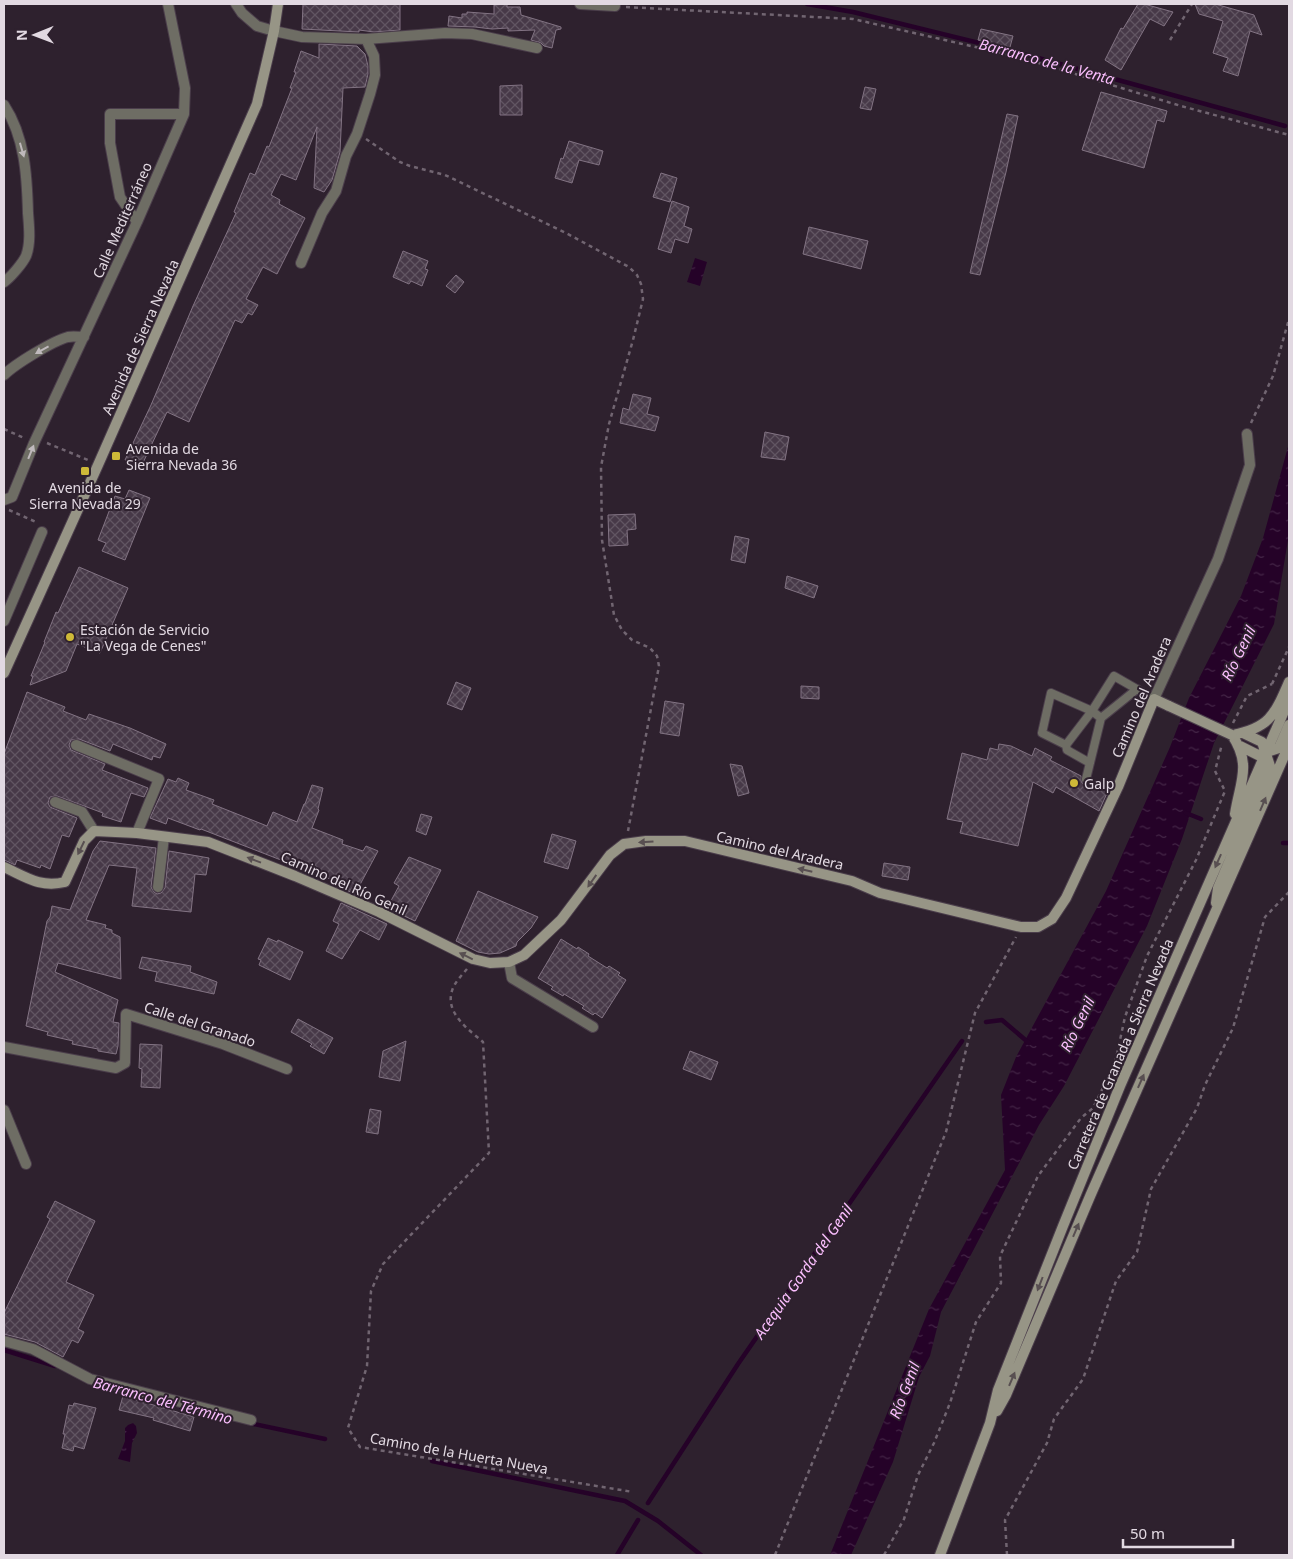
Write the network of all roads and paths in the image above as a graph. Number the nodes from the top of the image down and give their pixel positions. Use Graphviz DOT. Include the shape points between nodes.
graph roads {
  1 [pos="168,4"];
  2 [pos="236,4"];
  3 [pos="278,4"];
  4 [pos="580,4"];
  5 [pos="1192,4"];
  6 [pos="615,6"];
  7 [pos="274,31"];
  8 [pos="366,39"];
  9 [pos="1170,40"];
  10 [pos="537,48"];
  11 [pos="4,105"];
  12 [pos="184,114"];
  13 [pos="357,134"];
  14 [pos="1289,135"];
  15 [pos="137,222"];
  16 [pos="301,263"];
  17 [pos="4,282"];
  18 [pos="1289,319"];
  19 [pos="84,337"];
  20 [pos="4,375"];
  21 [pos="4,429"];
  22 [pos="1246,434"];
  23 [pos="35,441"];
  24 [pos="98,465"];
  25 [pos="4,500"];
  26 [pos="10,512"];
  27 [pos="43,529"];
  28 [pos="4,622"];
  29 [pos="1289,647"];
  30 [pos="4,673"];
  31 [pos="1289,682"];
  32 [pos="1137,689"];
  33 [pos="1154,698"];
  34 [pos="1289,700"];
  35 [pos="1092,711"];
  36 [pos="1101,718"];
  37 [pos="1289,726"];
  38 [pos="1243,733"];
  39 [pos="1229,734"];
  40 [pos="1289,744"];
  41 [pos="76,745"];
  42 [pos="1066,745"];
  43 [pos="1240,746"];
  44 [pos="1267,752"];
  45 [pos="1090,763"];
  46 [pos="1086,779"];
  47 [pos="55,802"];
  48 [pos="1233,828"];
  49 [pos="94,832"];
  50 [pos="137,833"];
  51 [pos="164,837"];
  52 [pos="624,844"];
  53 [pos="4,867"];
  54 [pos="158,887"];
  55 [pos="1289,892"];
  56 [pos="1213,919"];
  57 [pos="1021,927"];
  58 [pos="473,959"];
  59 [pos="509,962"];
  60 [pos="593,1028"];
  61 [pos="4,1047"];
  62 [pos="287,1069"];
  63 [pos="4,1110"];
  64 [pos="26,1164"];
  65 [pos="4,1341"];
  66 [pos="251,1420"];
  67 [pos="990,1423"];
  68 [pos="633,1492"];
  69 [pos="774,1555"];
  70 [pos="884,1555"];
  71 [pos="940,1555"];
  72 [pos="1007,1555"];
  1 -- 12 [label="street" via="185,88"];
  2 -- 7 [label="street" via="257,26"];
  3 -- 7 [label="street, Avenida de Sierra Nevada"];
  4 -- 6 [label="street"];
  5 -- 9 [label="path"];
  6 -- 14 [label="path" via="853,19 1019,57"];
  7 -- 8 [label="street" via="302,37"];
  7 -- 24 [label="street, Avenida de Sierra Nevada" via="257,104"];
  8 -- 10 [label="street" via="472,34"];
  8 -- 13 [label="street" via="374,56 375,75"];
  11 -- 17 [label="street, one-way" via="12,118 26,164 29,230 26,256"];
  12 -- 15 [label="street, Calle Mediterráneo"];
  12 -- 15 [label="street" via="110,114 110,143 120,197"];
  13 -- 16 [label="street" via="346,156 336,191 322,212"];
  13 -- 52 [label="path" via="400,162 445,175 566,233 628,267 642,284 643,299 609,424 601,467 602,540 614,615 632,640 654,652 659,666"];
  15 -- 19 [label="street, Calle Mediterráneo"];
  18 -- 22 [label="path" via="1272,376"];
  19 -- 20 [label="street, one-way" via="69,337 53,344"];
  19 -- 23 [label="street, Calle Mediterráneo"];
  21 -- 23 [label="path"];
  22 -- 33 [label="street, Camino del Aradera" via="1250,465 1218,559"];
  23 -- 24 [label="path"];
  25 -- 23 [label="street, Calle Mediterráneo, one-way" via="12,497"];
  24 -- 30 [label="street, Avenida de Sierra Nevada"];
  26 -- 27 [label="path"];
  27 -- 28 [label="street"];
  29 -- 39 [label="path" via="1272,684 1247,696"];
  31 -- 38 [label="street" via="1276,713"];
  32 -- 33 [label="lane"];
  32 -- 35 [label="lane" via="1114,676"];
  32 -- 36 [label="lane"];
  33 -- 39 [label="street, bridge"];
  33 -- 57 [label="street, Camino del Aradera" via="1066,898 1052,919 1038,927"];
  34 -- 44 [label="street, Carretera de Granada a Sierra Nevada"];
  35 -- 36 [label="lane"];
  35 -- 42 [label="lane"];
  35 -- 42 [label="lane" via="1052,692 1042,733"];
  36 -- 45 [label="lane"];
  37 -- 44 [label="street" via="1279,748"];
  38 -- 39 [label="street"];
  38 -- 44 [label="street" via="1262,742"];
  39 -- 43 [label="street"];
  39 -- 70 [label="path" via="1221,746 1215,771 1225,791 1196,860 1147,956 1125,1017 1115,1064 1093,1108 1081,1118 1033,1185 1000,1256 1002,1283 976,1322 950,1403 918,1475 904,1519"];
  56 -- 40 [label="street, Carretera de Granada a Sierra Nevada, one-way"];
  41 -- 50 [label="street" via="159,778"];
  42 -- 45 [label="lane" via="1066,750"];
  43 -- 44 [label="street" via="1258,754"];
  43 -- 48 [label="street" via="1244,766"];
  44 -- 48 [label="street, Carretera de Granada a Sierra Nevada"];
  44 -- 56 [label="street" via="1270,766 1218,888"];
  45 -- 46 [label="lane"];
  47 -- 49 [label="street" via="82,812"];
  48 -- 67 [label="street, Carretera de Granada a Sierra Nevada, one-way" via="1066,1217 998,1390"];
  49 -- 50 [label="street, Camino del Río Genil"];
  49 -- 53 [label="street, one-way" via="84,841 65,882 39,883"];
  50 -- 51 [label="street, Camino del Río Genil"];
  51 -- 54 [label="street"];
  58 -- 51 [label="street, Camino del Río Genil, one-way" via="379,912 295,876 208,842"];
  57 -- 52 [label="street, Camino del Aradera, one-way" via="685,841"];
  52 -- 59 [label="street, one-way" via="610,855 561,920 524,955"];
  55 -- 72 [label="path" via="1265,917 1233,1028 1196,1108 1151,1189 1137,1252 1116,1281 1083,1380 1054,1419 1047,1443 1005,1520"];
  67 -- 56 [label="street, Carretera de Granada a Sierra Nevada, one-way" via="1006,1395"];
  57 -- 69 [label="path" via="975,1013 946,1132"];
  58 -- 59 [label="street, Camino del Río Genil" via="490,963"];
  58 -- 68 [label="path, Camino de la Huerta Nueva" via="453,989 451,1004 459,1021 483,1042 489,1153 383,1264 371,1290 367,1366 348,1428 360,1447"];
  59 -- 60 [label="street" via="512,978"];
  61 -- 62 [label="street, Calle del Granado" via="116,1068 124,1063 126,1014 223,1044"];
  63 -- 64 [label="street"];
  65 -- 66 [label="street" via="32,1349 90,1379"];
  67 -- 71 [label="street, Carretera de Granada a Sierra Nevada"];
}
